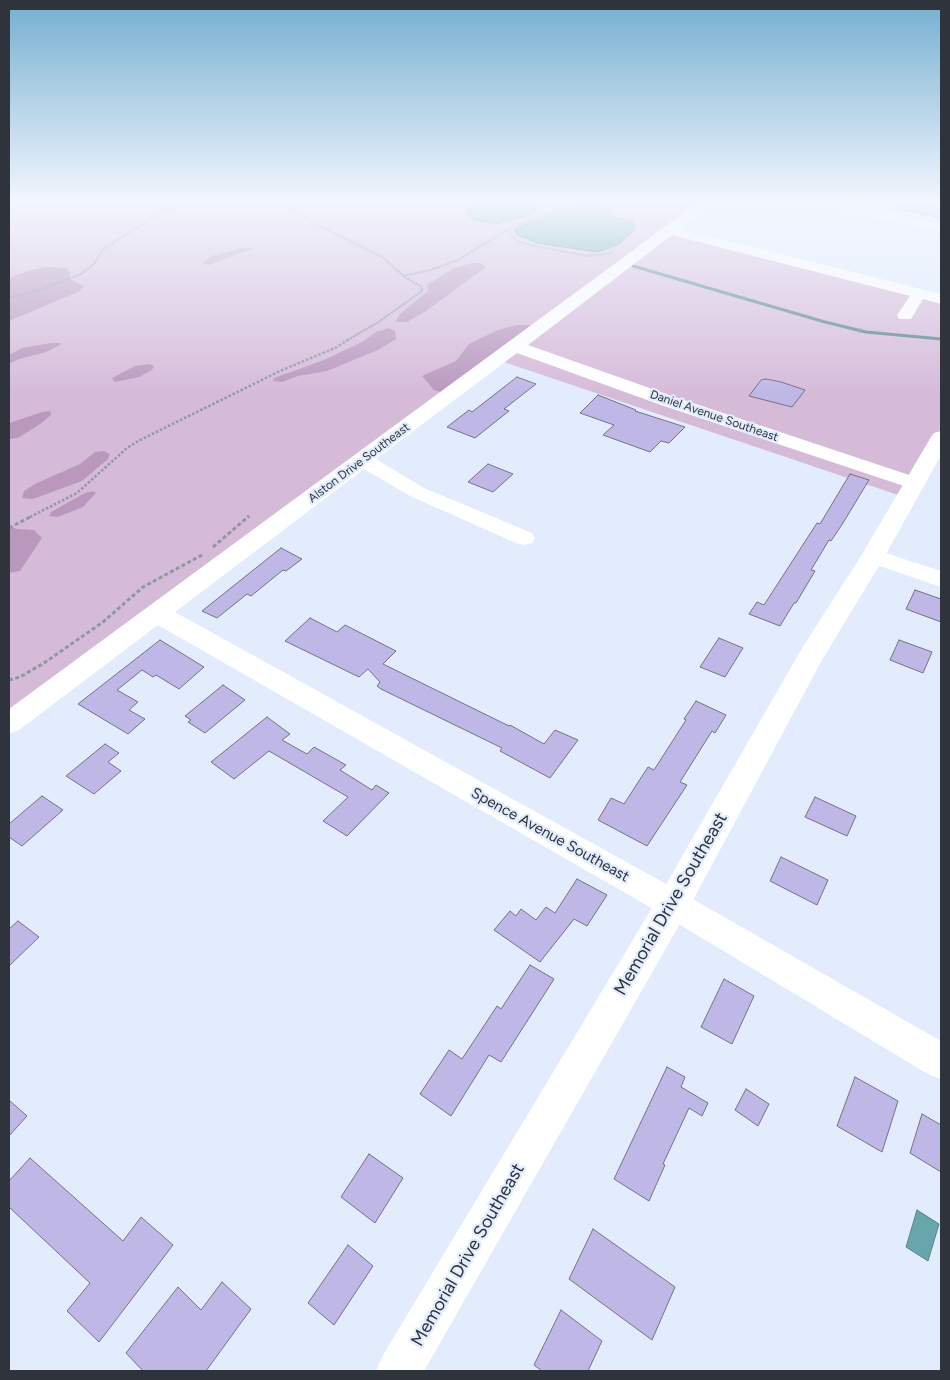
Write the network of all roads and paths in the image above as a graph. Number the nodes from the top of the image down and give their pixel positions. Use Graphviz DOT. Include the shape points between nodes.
graph roads {
  1 [pos="92,265"];
  2 [pos="391,265"];
  3 [pos="443,265"];
  4 [pos="622,265"];
  5 [pos="790,265"];
  6 [pos="403,276"];
  7 [pos="746,296"];
  8 [pos="9,298"];
  9 [pos="742,300"];
  10 [pos="921,304"];
  11 [pos="861,328"];
  12 [pos="859,333"];
  13 [pos="514,346"];
  14 [pos="941,437"];
  15 [pos="364,460"];
  16 [pos="914,483"];
  17 [pos="250,516"];
  18 [pos="9,528"];
  19 [pos="524,538"];
  20 [pos="873,556"];
  21 [pos="941,579"];
  22 [pos="157,613"];
  23 [pos="9,680"];
  24 [pos="9,723"];
  25 [pos="673,904"];
  26 [pos="941,1061"];
  27 [pos="400,1371"];
  1 -- 8 [label="path" via="81,274"];
  2 -- 6 [label="path"];
  3 -- 6 [label="path"];
  4 -- 13 [label="street, Alston Drive Southeast"];
  5 -- 10 [label="street"];
  6 -- 18 [label="path" via="422,287 422,291 380,321 335,348 280,371 138,441 77,493"];
  7 -- 9 [label="path"];
  11 -- 12 [label="path"];
  13 -- 15 [label="street, Alston Drive Southeast"];
  13 -- 16 [label="street, Daniel Avenue Southeast"];
  14 -- 16 [label="main road, Memorial Drive Southeast"];
  15 -- 19 [label="lane" via="417,492"];
  15 -- 22 [label="street, Alston Drive Southeast"];
  16 -- 20 [label="main road, Memorial Drive Southeast"];
  17 -- 23 [label="path" via="210,550 144,587 103,622 44,663"];
  20 -- 21 [label="street"];
  20 -- 25 [label="main road, Memorial Drive Southeast" via="810,657"];
  22 -- 24 [label="street, Alston Drive Southeast"];
  22 -- 25 [label="street, Spence Avenue Southeast"];
  25 -- 26 [label="street, Spence Avenue Southeast"];
  25 -- 27 [label="main road, Memorial Drive Southeast"];
}
